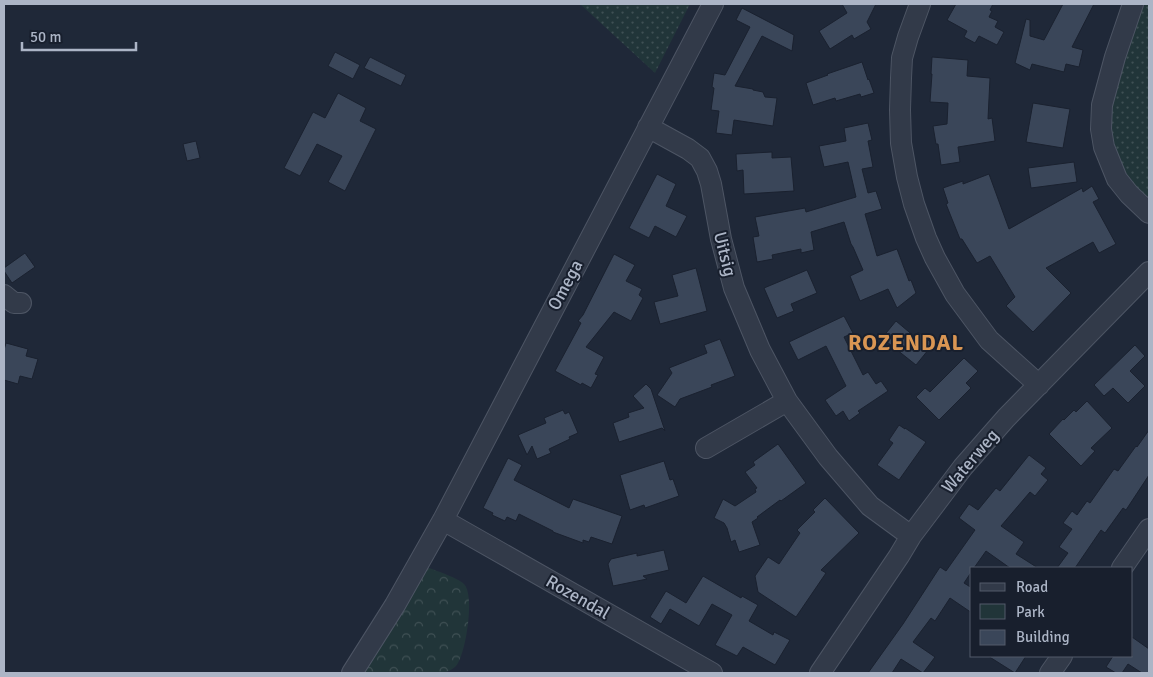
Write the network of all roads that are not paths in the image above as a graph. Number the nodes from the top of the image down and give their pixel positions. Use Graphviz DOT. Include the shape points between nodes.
graph roads {
  1 [pos="713,4"];
  2 [pos="920,4"];
  3 [pos="1133,4"];
  4 [pos="648,127"];
  5 [pos="1149,213"];
  6 [pos="1149,272"];
  7 [pos="1039,385"];
  8 [pos="787,402"];
  9 [pos="706,448"];
  10 [pos="443,520"];
  11 [pos="1149,529"];
  12 [pos="912,536"];
  13 [pos="1123,567"];
  14 [pos="1061,657"];
  15 [pos="352,673"];
  16 [pos="712,673"];
  17 [pos="820,673"];
  18 [pos="1050,673"];
  1 -- 4 [label="street, Omega"];
  2 -- 7 [label="street" via="902,58 900,78 901,143 914,204 935,258 955,294 989,340"];
  3 -- 5 [label="street" via="1102,105 1101,129 1104,147 1117,179"];
  4 -- 8 [label="street, Uitsig" via="700,158 711,184 720,239 734,288 760,350"];
  4 -- 10 [label="street, Omega"];
  6 -- 7 [label="street, Waterweg"];
  7 -- 12 [label="street, Waterweg" via="962,466"];
  8 -- 9 [label="street"];
  8 -- 12 [label="street, Uitsig" via="870,506"];
  10 -- 15 [label="street, Omega"];
  10 -- 16 [label="street, Rozendal"];
  11 -- 13 [label="street"];
  12 -- 17 [label="street, Waterweg"];
  14 -- 18 [label="street"];
}
